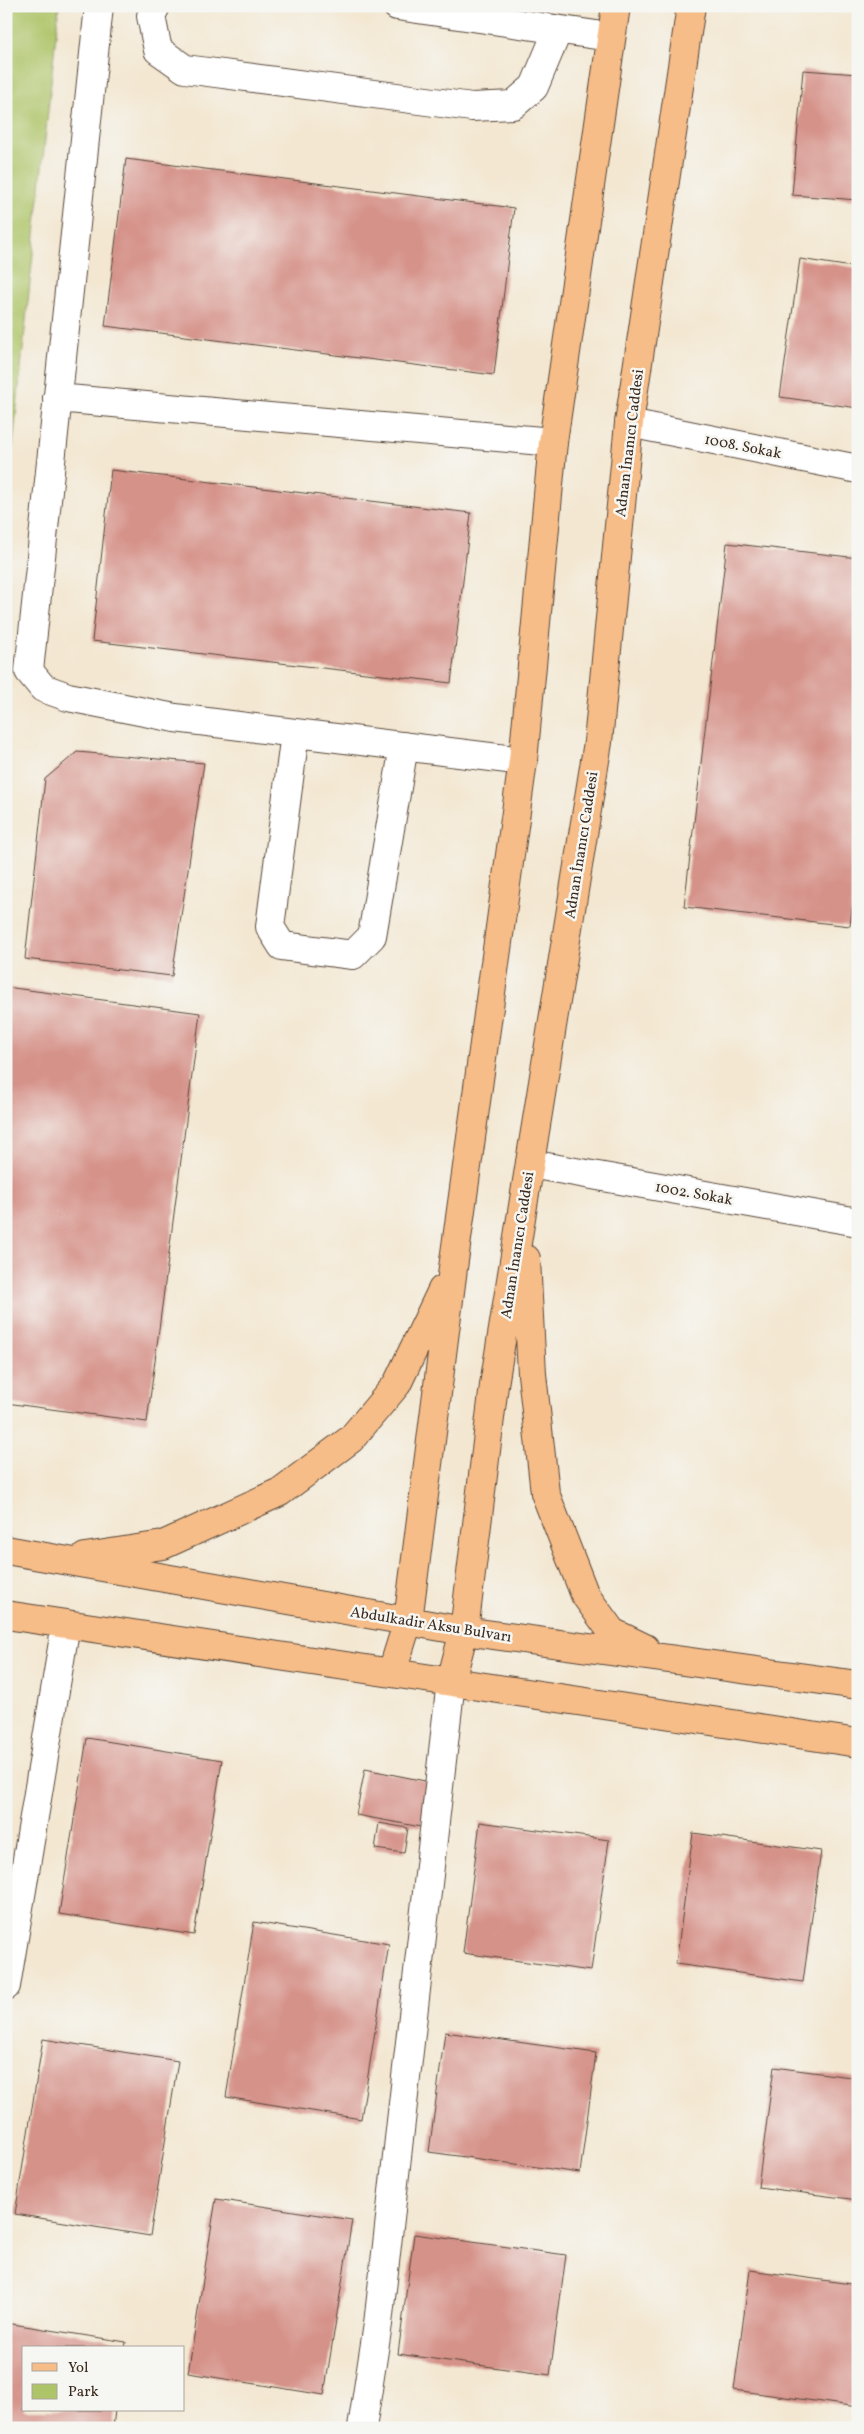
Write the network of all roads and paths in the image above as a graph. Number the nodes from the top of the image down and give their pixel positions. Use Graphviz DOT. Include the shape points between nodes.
graph roads {
  1 [pos="98,6"];
  2 [pos="156,6"];
  3 [pos="397,6"];
  4 [pos="616,6"];
  5 [pos="691,6"];
  6 [pos="558,30"];
  7 [pos="610,37"];
  8 [pos="57,398"];
  9 [pos="629,423"];
  10 [pos="553,442"];
  11 [pos="858,469"];
  12 [pos="295,733"];
  13 [pos="404,746"];
  14 [pos="523,760"];
  15 [pos="530,1164"];
  16 [pos="523,1204"];
  17 [pos="858,1222"];
  18 [pos="453,1268"];
  19 [pos="6,1550"];
  20 [pos="62,1561"];
  21 [pos="6,1615"];
  22 [pos="408,1621"];
  23 [pos="66,1624"];
  24 [pos="464,1631"];
  25 [pos="666,1658"];
  26 [pos="392,1672"];
  27 [pos="451,1681"];
  28 [pos="858,1685"];
  29 [pos="858,1743"];
  30 [pos="6,1986"];
  31 [pos="362,2428"];
  1 -- 8 [label="street"];
  2 -- 6 [label="street" via="151,16 158,50 184,70 472,107 513,106 534,87"];
  3 -- 6 [label="street"];
  4 -- 7 [label="main road"];
  5 -- 9 [label="main road, Adnan İnanıcı Caddesi"];
  6 -- 7 [label="street"];
  7 -- 10 [label="main road"];
  8 -- 10 [label="street"];
  8 -- 12 [label="street" via="29,671 43,688 68,697 175,718"];
  9 -- 11 [label="street, 1008. Sokak"];
  9 -- 15 [label="main road, Adnan İnanıcı Caddesi" via="598,742"];
  10 -- 14 [label="main road"];
  12 -- 13 [label="street"];
  12 -- 13 [label="street" via="270,927 282,946 352,955 372,936"];
  13 -- 14 [label="street"];
  14 -- 18 [label="main road"];
  15 -- 16 [label="main road, Adnan İnanıcı Caddesi"];
  15 -- 17 [label="street, 1002. Sokak"];
  16 -- 24 [label="main road, Adnan İnanıcı Caddesi" via="494,1384"];
  16 -- 25 [label="main road" via="532,1374 545,1493 585,1595 612,1632"];
  18 -- 20 [label="main road" via="397,1384 343,1445 280,1492 163,1545"];
  18 -- 22 [label="main road"];
  19 -- 20 [label="main road, Abdulkadir Aksu Bulvarı"];
  20 -- 22 [label="main road, Abdulkadir Aksu Bulvarı"];
  21 -- 23 [label="main road"];
  22 -- 24 [label="main road, Abdulkadir Aksu Bulvarı"];
  22 -- 26 [label="main road"];
  23 -- 26 [label="main road"];
  23 -- 30 [label="street"];
  24 -- 25 [label="main road, Abdulkadir Aksu Bulvarı"];
  24 -- 27 [label="main road, Adnan İnanıcı Caddesi"];
  25 -- 28 [label="main road, Abdulkadir Aksu Bulvarı"];
  26 -- 27 [label="main road"];
  27 -- 29 [label="main road"];
  27 -- 31 [label="street" via="378,2324"];
}
